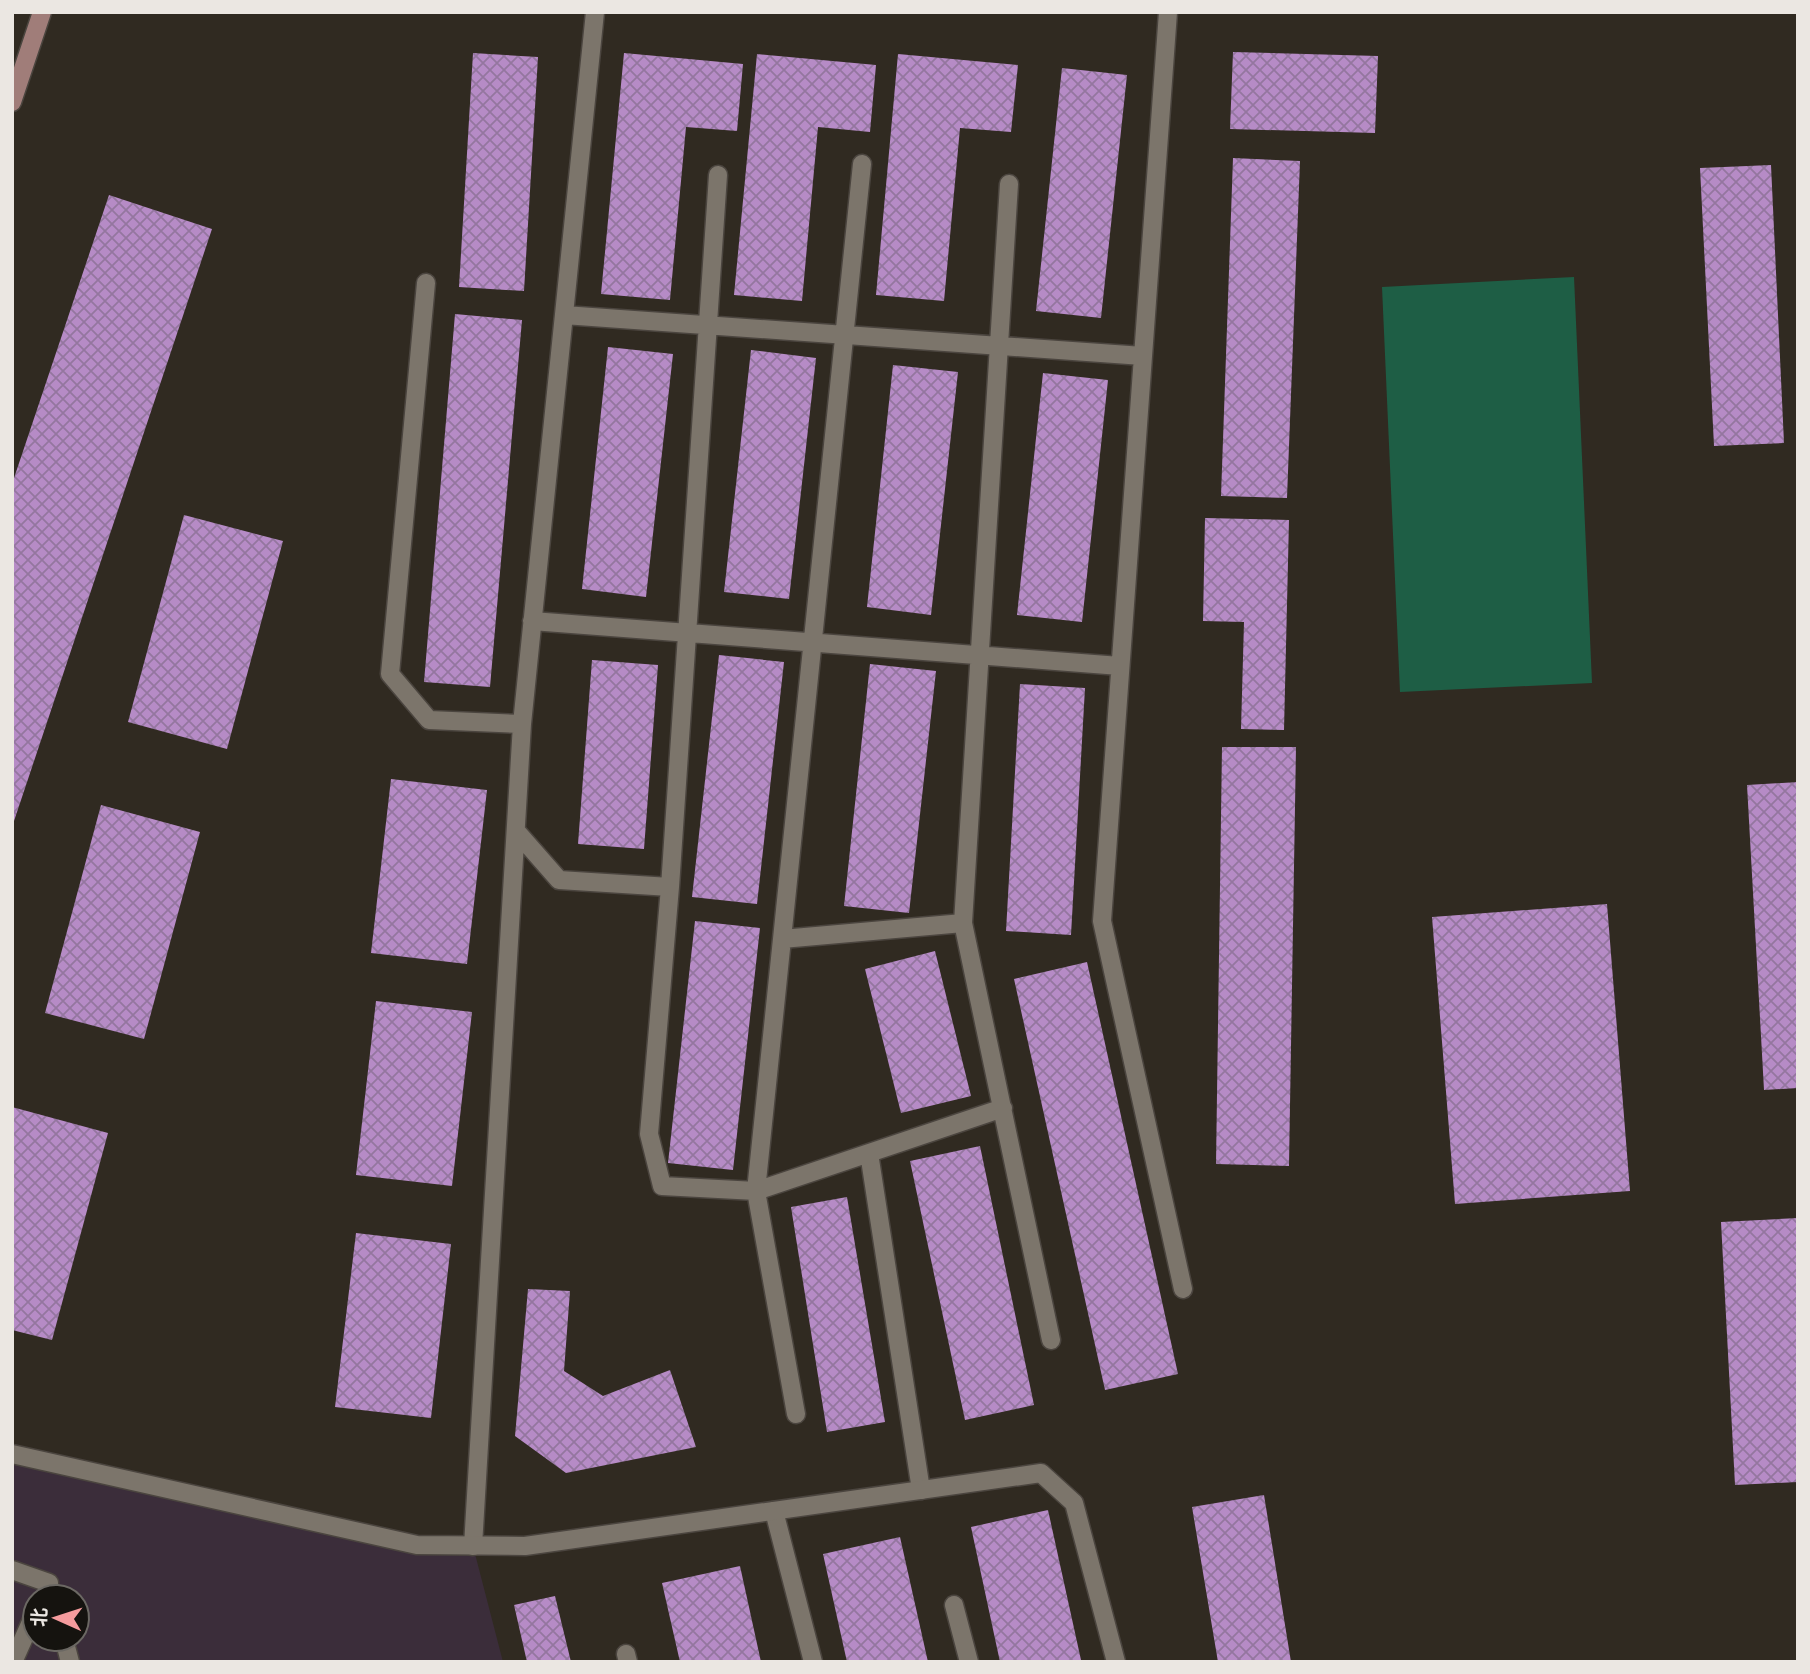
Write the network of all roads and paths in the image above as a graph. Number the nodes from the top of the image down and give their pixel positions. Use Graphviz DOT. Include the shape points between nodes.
graph roads {
  1 [pos="42,12"];
  2 [pos="595,12"];
  3 [pos="1168,12"];
  4 [pos="12,102"];
  5 [pos="862,164"];
  6 [pos="718,175"];
  7 [pos="1009,184"];
  8 [pos="426,283"];
  9 [pos="564,315"];
  10 [pos="708,325"];
  11 [pos="845,335"];
  12 [pos="998,345"];
  13 [pos="1143,356"];
  14 [pos="532,621"];
  15 [pos="688,633"];
  16 [pos="813,643"];
  17 [pos="979,655"];
  18 [pos="1120,666"];
  19 [pos="522,724"];
  20 [pos="516,831"];
  21 [pos="670,887"];
  22 [pos="963,923"];
  23 [pos="782,939"];
  24 [pos="1003,1108"];
  25 [pos="869,1153"];
  26 [pos="756,1191"];
  27 [pos="1182,1289"];
  28 [pos="1051,1339"];
  29 [pos="796,1414"];
  30 [pos="12,1454"];
  31 [pos="921,1490"];
  32 [pos="774,1511"];
  33 [pos="473,1546"];
  34 [pos="12,1570"];
  35 [pos="33,1583"];
  36 [pos="954,1605"];
  37 [pos="21,1645"];
  38 [pos="13,1662"];
  39 [pos="813,1662"];
  40 [pos="969,1662"];
  41 [pos="1116,1662"];
  1 -- 4 [label="main road"];
  2 -- 9 [label="street"];
  3 -- 13 [label="street"];
  5 -- 11 [label="street"];
  6 -- 10 [label="street"];
  7 -- 12 [label="street"];
  8 -- 19 [label="street" via="390,674 429,720"];
  9 -- 10 [label="street"];
  9 -- 14 [label="street"];
  10 -- 11 [label="street"];
  10 -- 15 [label="street"];
  11 -- 12 [label="street"];
  11 -- 16 [label="street"];
  12 -- 13 [label="street"];
  12 -- 17 [label="street"];
  13 -- 18 [label="street"];
  14 -- 15 [label="street"];
  14 -- 19 [label="street"];
  15 -- 16 [label="street"];
  15 -- 21 [label="street"];
  16 -- 17 [label="street"];
  16 -- 23 [label="street"];
  17 -- 18 [label="street"];
  17 -- 22 [label="street"];
  18 -- 27 [label="street" via="1102,921"];
  19 -- 20 [label="street"];
  20 -- 21 [label="street" via="559,880"];
  20 -- 33 [label="street"];
  21 -- 26 [label="street" via="649,1133 662,1186"];
  22 -- 23 [label="street"];
  22 -- 24 [label="street"];
  23 -- 26 [label="street"];
  24 -- 25 [label="street"];
  24 -- 28 [label="street"];
  25 -- 26 [label="street"];
  25 -- 31 [label="street"];
  26 -- 29 [label="street"];
  30 -- 33 [label="street" via="417,1545"];
  31 -- 32 [label="street"];
  31 -- 41 [label="street" via="1041,1473 1074,1503"];
  32 -- 33 [label="street" via="525,1546"];
  32 -- 39 [label="street"];
  34 -- 35 [label="street"];
  36 -- 40 [label="street"];
  37 -- 38 [label="street"];
}
